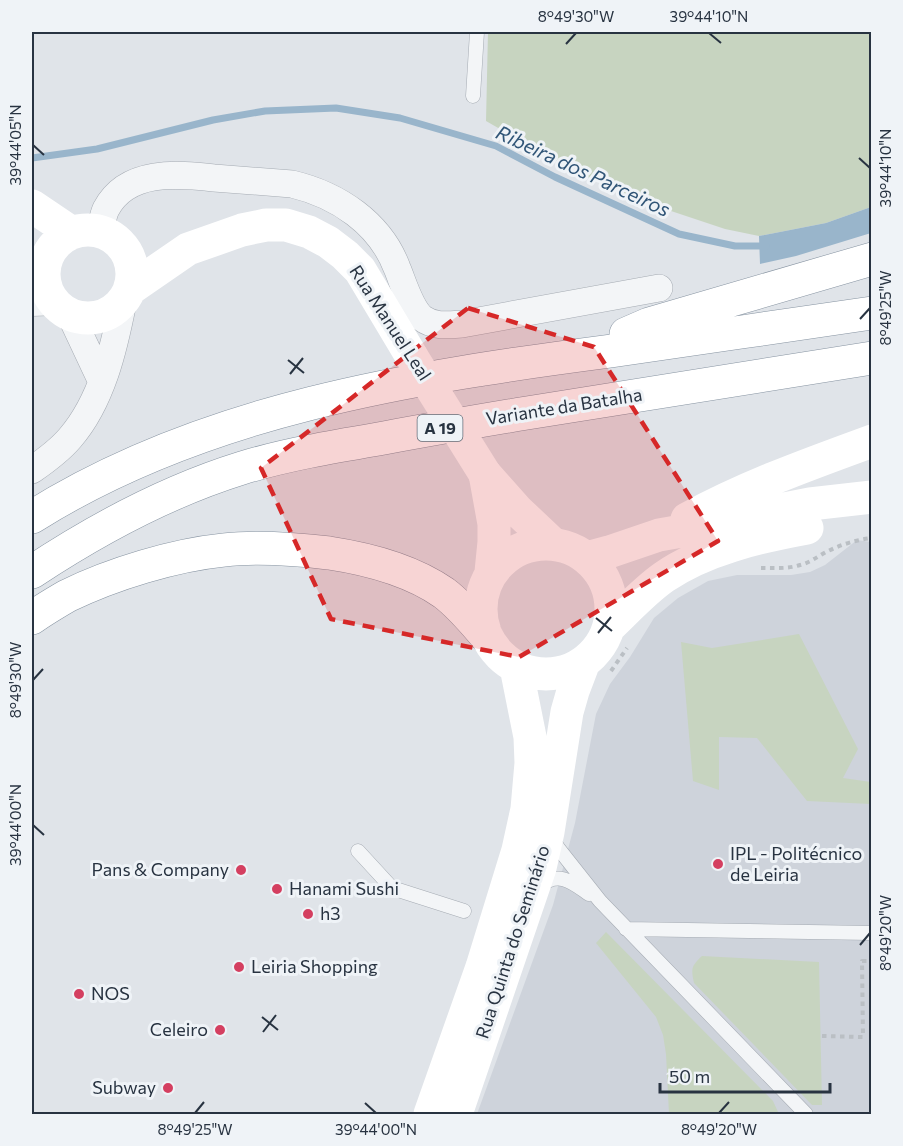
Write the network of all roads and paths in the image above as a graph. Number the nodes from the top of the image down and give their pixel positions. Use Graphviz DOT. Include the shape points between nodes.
graph roads {
  1 [pos="477,32"];
  2 [pos="473,96"];
  3 [pos="32,206"];
  4 [pos="99,237"];
  5 [pos="188,249"];
  6 [pos="872,259"];
  7 [pos="38,268"];
  8 [pos="659,288"];
  9 [pos="126,296"];
  10 [pos="54,310"];
  11 [pos="872,313"];
  12 [pos="577,355"];
  13 [pos="872,358"];
  14 [pos="102,382"];
  15 [pos="872,441"];
  16 [pos="32,470"];
  17 [pos="872,497"];
  18 [pos="32,517"];
  19 [pos="505,517"];
  20 [pos="872,519"];
  21 [pos="659,535"];
  22 [pos="872,538"];
  23 [pos="552,543"];
  24 [pos="586,558"];
  25 [pos="758,568"];
  26 [pos="32,572"];
  27 [pos="491,572"];
  28 [pos="32,618"];
  29 [pos="620,634"];
  30 [pos="486,636"];
  31 [pos="516,667"];
  32 [pos="596,668"];
  33 [pos="548,832"];
  34 [pos="358,851"];
  35 [pos="532,893"];
  36 [pos="600,902"];
  37 [pos="464,911"];
  38 [pos="626,929"];
  39 [pos="872,933"];
  40 [pos="872,961"];
  41 [pos="822,1036"];
  42 [pos="430,1114"];
  43 [pos="456,1114"];
  44 [pos="806,1114"];
  1 -- 2 [label="lane"];
  3 -- 4 [label="main road"];
  4 -- 5 [label="main road, Rua Manuel Leal"];
  4 -- 7 [label="main road" via="59,240"];
  4 -- 8 [label="street" via="112,198 136,181 150,177 171,175 292,184 341,202 370,226 394,261 417,312 434,324 462,324"];
  4 -- 9 [label="main road" via="130,261 133,275"];
  5 -- 9 [label="main road, Rua Manuel Leal"];
  5 -- 19 [label="main road, Rua Manuel Leal, bridge" via="242,230 286,225 309,232 345,255 360,270 485,474"];
  6 -- 12 [label="main road" via="649,324"];
  7 -- 10 [label="main road"];
  9 -- 10 [label="main road, Rua Manuel Leal" via="112,311 98,316 84,318"];
  9 -- 14 [label="street"];
  10 -- 14 [label="street"];
  11 -- 12 [label="main road"];
  12 -- 18 [label="main road" via="451,374 317,401 155,453 62,498"];
  13 -- 26 [label="main road, Variante da Batalha / A 19" via="284,457 233,471 146,507"];
  14 -- 16 [label="street" via="70,438"];
  15 -- 21 [label="main road" via="732,496"];
  17 -- 21 [label="main road" via="802,506"];
  19 -- 23 [label="main road"];
  19 -- 27 [label="main road, Rua Manuel Leal" via="494,542"];
  20 -- 29 [label="main road" via="757,538 685,564 634,603"];
  21 -- 24 [label="main road"];
  22 -- 25 [label="path" via="845,544 797,567"];
  23 -- 24 [label="main road"];
  23 -- 27 [label="main road" via="518,549"];
  24 -- 29 [label="main road" via="600,572 608,589"];
  27 -- 30 [label="main road" via="482,592 480,614"];
  28 -- 30 [label="main road" via="96,583 159,563 225,550 285,549 346,556 404,572 445,594"];
  29 -- 32 [label="main road" via="603,641 595,652"];
  29 -- 32 [label="path" via="625,651"];
  30 -- 31 [label="main road" via="498,654"];
  31 -- 32 [label="main road" via="551,675"];
  31 -- 42 [label="main road, Rua Quinta do Seminário" via="530,737 527,809 485,958"];
  32 -- 33 [label="main road, Rua Quinta do Seminário" via="573,691"];
  33 -- 35 [label="main road, Rua Quinta do Seminário"];
  33 -- 36 [label="lane"];
  34 -- 37 [label="lane" via="392,888"];
  35 -- 36 [label="lane" via="546,881 560,878"];
  35 -- 43 [label="main road, Rua Quinta do Seminário"];
  36 -- 38 [label="lane"];
  38 -- 39 [label="lane"];
  38 -- 44 [label="lane"];
  40 -- 41 [label="path" via="862,961 863,1038"];
}
